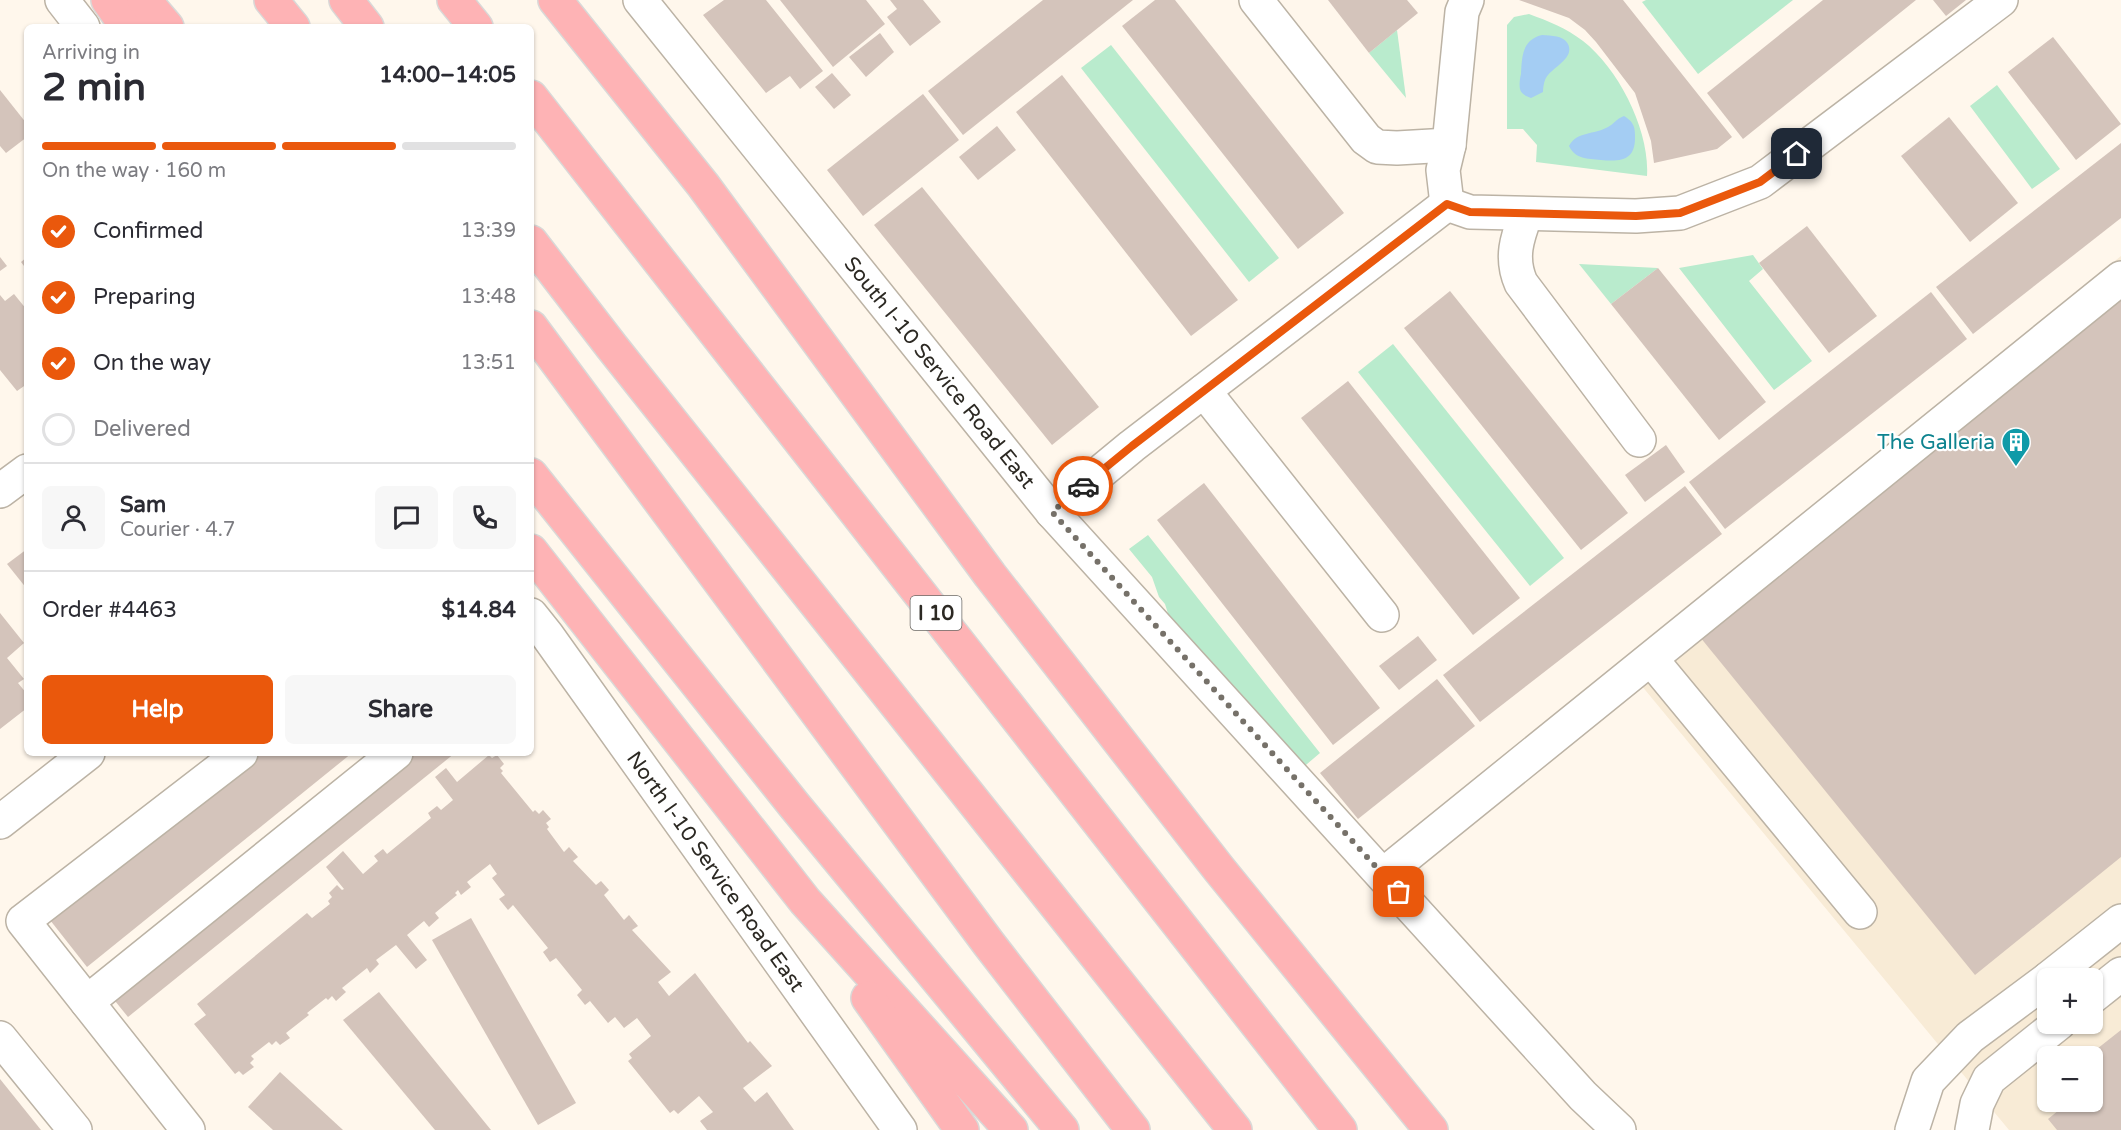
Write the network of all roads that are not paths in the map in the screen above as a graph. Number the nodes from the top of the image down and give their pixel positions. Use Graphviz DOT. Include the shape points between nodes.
graph roads {
  1 [pos="62,0"];
  2 [pos="108,0"];
  3 [pos="144,0"];
  4 [pos="271,0"];
  5 [pos="346,0"];
  6 [pos="454,0"];
  7 [pos="555,0"];
  8 [pos="640,0"];
  9 [pos="1256,0"];
  10 [pos="1467,0"];
  11 [pos="2001,0"];
  12 [pos="81,24"];
  13 [pos="125,24"];
  14 [pos="164,24"];
  15 [pos="291,24"];
  16 [pos="365,24"];
  17 [pos="474,24"];
  18 [pos="534,100"];
  19 [pos="1449,146"];
  20 [pos="1447,204"];
  21 [pos="1526,214"];
  22 [pos="534,246"];
  23 [pos="2121,278"];
  24 [pos="534,331"];
  25 [pos="1204,391"];
  26 [pos="1638,440"];
  27 [pos="24,473"];
  28 [pos="534,479"];
  29 [pos="0,491"];
  30 [pos="1052,512"];
  31 [pos="534,555"];
  32 [pos="1382,615"];
  33 [pos="536,632"];
  34 [pos="1651,659"];
  35 [pos="84,756"];
  36 [pos="238,756"];
  37 [pos="392,756"];
  38 [pos="0,822"];
  39 [pos="1383,875"];
  40 [pos="805,901"];
  41 [pos="1860,912"];
  42 [pos="2121,921"];
  43 [pos="2061,968"];
  44 [pos="2121,974"];
  45 [pos="2037,986"];
  46 [pos="2103,988"];
  47 [pos="87,1002"];
  48 [pos="2045,1034"];
  49 [pos="0,1038"];
  50 [pos="1429,1125"];
  51 [pos="75,1130"];
  52 [pos="188,1130"];
  53 [pos="900,1130"];
  54 [pos="962,1130"];
  55 [pos="1011,1130"];
  56 [pos="1062,1130"];
  57 [pos="1133,1130"];
  58 [pos="1235,1130"];
  59 [pos="1340,1130"];
  60 [pos="1619,1130"];
  61 [pos="1912,1130"];
  62 [pos="1972,1130"];
  1 -- 12 [label="street"];
  2 -- 13 [label="highway"];
  3 -- 14 [label="highway"];
  4 -- 15 [label="highway"];
  5 -- 16 [label="highway"];
  6 -- 17 [label="highway"];
  7 -- 50 [label="highway" via="703,185 990,575 1219,869"];
  8 -- 30 [label="street, South I-10 Service Road East"];
  9 -- 19 [label="street" via="1366,139 1377,147"];
  10 -- 19 [label="street" via="1462,12"];
  11 -- 21 [label="street" via="1760,182 1680,213"];
  18 -- 59 [label="highway, I 10"];
  19 -- 20 [label="street" via="1443,170"];
  20 -- 21 [label="street" via="1470,212"];
  20 -- 25 [label="street"];
  21 -- 26 [label="street" via="1514,257 1521,283"];
  22 -- 58 [label="highway"];
  23 -- 34 [label="street"];
  24 -- 57 [label="highway" via="989,944"];
  25 -- 30 [label="street"];
  25 -- 32 [label="street"];
  27 -- 29 [label="street"];
  28 -- 56 [label="highway" via="794,805"];
  30 -- 39 [label="street, South I-10 Service Road East"];
  31 -- 40 [label="highway"];
  33 -- 53 [label="street, North I-10 Service Road East"];
  34 -- 39 [label="street"];
  34 -- 41 [label="street"];
  35 -- 38 [label="street"];
  36 -- 47 [label="street" via="23,921"];
  37 -- 47 [label="street"];
  39 -- 60 [label="street, South I-10 Service Road East" via="1583,1096"];
  40 -- 54 [label="highway"];
  40 -- 55 [label="highway"];
  42 -- 43 [label="street"];
  44 -- 46 [label="street"];
  45 -- 61 [label="street" via="1970,1036 1928,1081"];
  47 -- 52 [label="street"];
  48 -- 62 [label="street" via="1989,1078 1977,1104"];
  49 -- 51 [label="street"];
}
